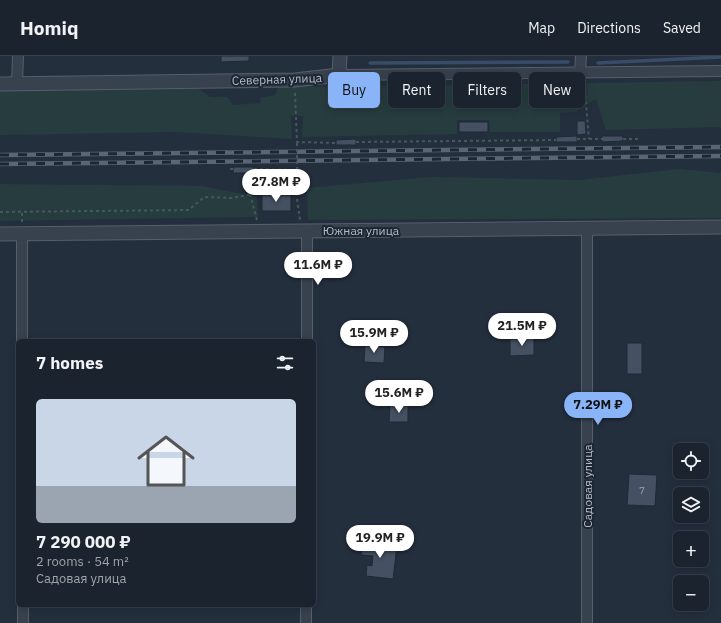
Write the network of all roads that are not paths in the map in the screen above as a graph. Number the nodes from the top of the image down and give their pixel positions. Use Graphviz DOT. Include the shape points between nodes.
graph roads {
  1 [pos="18,56"];
  2 [pos="340,56"];
  3 [pos="580,56"];
  4 [pos="721,71"];
  5 [pos="339,72"];
  6 [pos="580,72"];
  7 [pos="529,73"];
  8 [pos="585,73"];
  9 [pos="380,75"];
  10 [pos="328,76"];
  11 [pos="0,84"];
  12 [pos="17,84"];
  13 [pos="721,226"];
  14 [pos="587,229"];
  15 [pos="307,231"];
  16 [pos="0,234"];
  17 [pos="22,234"];
  18 [pos="22,339"];
  19 [pos="307,339"];
  20 [pos="23,607"];
  21 [pos="306,607"];
  22 [pos="23,623"];
  23 [pos="306,623"];
  24 [pos="587,623"];
  1 -- 12 [label="street"];
  2 -- 5 [label="street"];
  3 -- 6 [label="street"];
  4 -- 8 [label="street, Северная улица"];
  7 -- 9 [label="street, Северная улица"];
  10 -- 12 [label="street, Северная улица" via="295,80"];
  11 -- 12 [label="street, Северная улица"];
  13 -- 14 [label="street, Южная улица"];
  14 -- 15 [label="street, Южная улица"];
  14 -- 24 [label="street, Садовая улица"];
  15 -- 17 [label="street, Южная улица"];
  15 -- 19 [label="street"];
  16 -- 17 [label="street, Южная улица"];
  17 -- 18 [label="street"];
  20 -- 22 [label="street"];
  21 -- 23 [label="street"];
}
